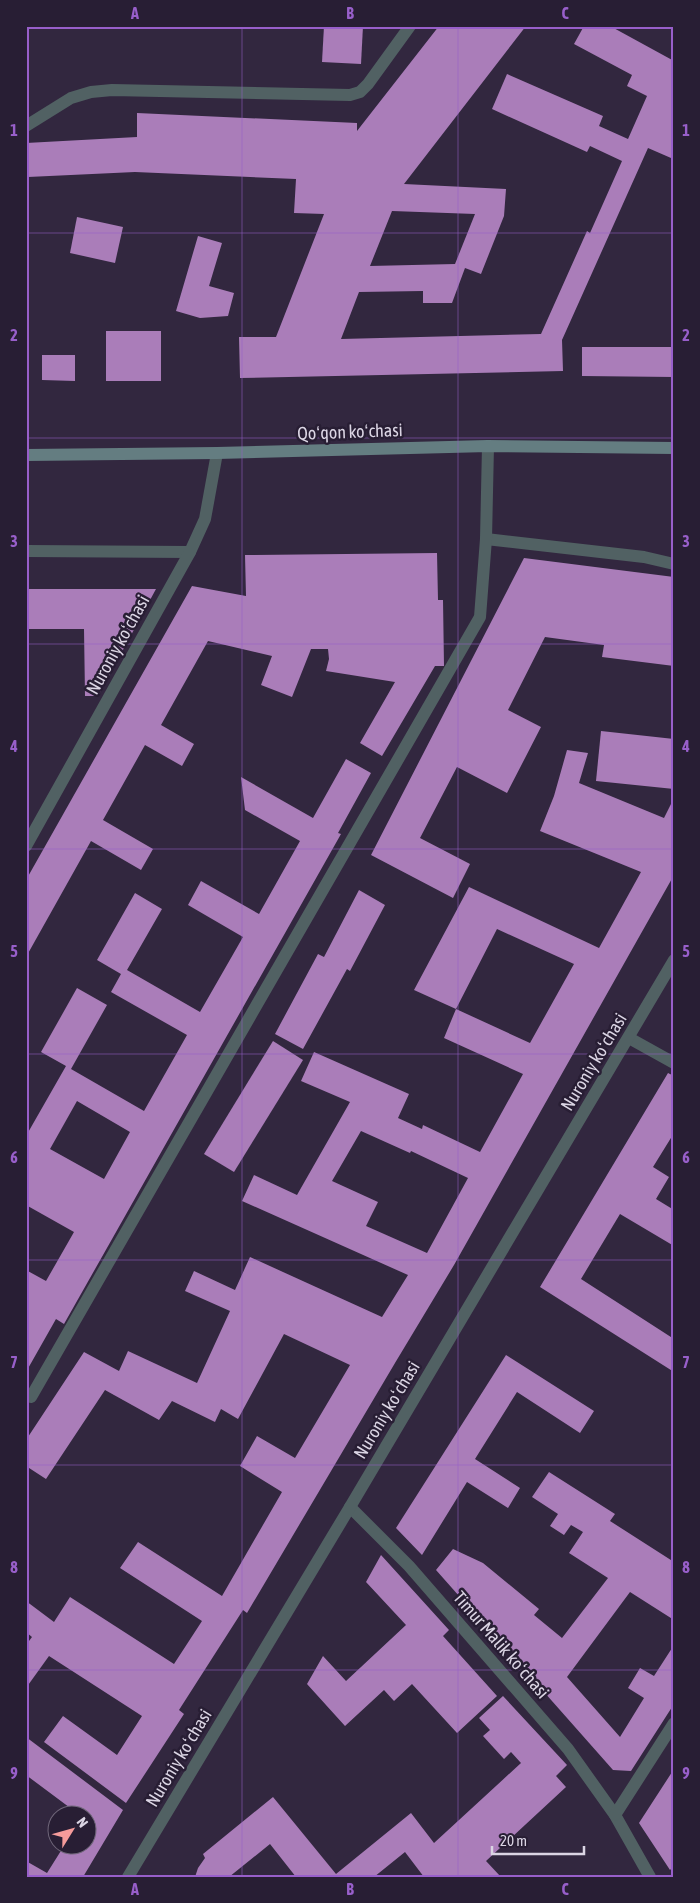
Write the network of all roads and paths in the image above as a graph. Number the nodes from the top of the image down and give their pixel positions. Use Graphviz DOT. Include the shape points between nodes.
graph roads {
  1 [pos="410,26"];
  2 [pos="26,126"];
  3 [pos="488,446"];
  4 [pos="674,448"];
  5 [pos="217,453"];
  6 [pos="26,455"];
  7 [pos="486,539"];
  8 [pos="26,551"];
  9 [pos="190,552"];
  10 [pos="674,564"];
  11 [pos="26,846"];
  12 [pos="674,960"];
  13 [pos="629,1038"];
  14 [pos="674,1063"];
  15 [pos="31,1397"];
  16 [pos="350,1507"];
  17 [pos="674,1723"];
  18 [pos="615,1815"];
  19 [pos="128,1877"];
  20 [pos="650,1877"];
  1 -- 2 [label="street" via="368,84 360,92 350,95 91,92 71,98"];
  3 -- 4 [label="main road, Qoʻqon koʻchasi"];
  3 -- 5 [label="main road, Qoʻqon koʻchasi"];
  3 -- 7 [label="street"];
  5 -- 6 [label="main road, Qoʻqon koʻchasi"];
  5 -- 9 [label="street, Nuroniy koʻchasi" via="205,519"];
  7 -- 10 [label="street" via="644,557"];
  7 -- 15 [label="street" via="480,617"];
  8 -- 9 [label="street"];
  9 -- 11 [label="street, Nuroniy koʻchasi"];
  12 -- 13 [label="street, Nuroniy koʻchasi"];
  13 -- 14 [label="street"];
  13 -- 16 [label="street, Nuroniy koʻchasi"];
  16 -- 18 [label="street, Timur Malik koʻchasi" via="409,1566 507,1676 568,1749"];
  16 -- 19 [label="street, Nuroniy koʻchasi"];
  17 -- 18 [label="street"];
  18 -- 20 [label="street, Timur Malik koʻchasi"];
}
